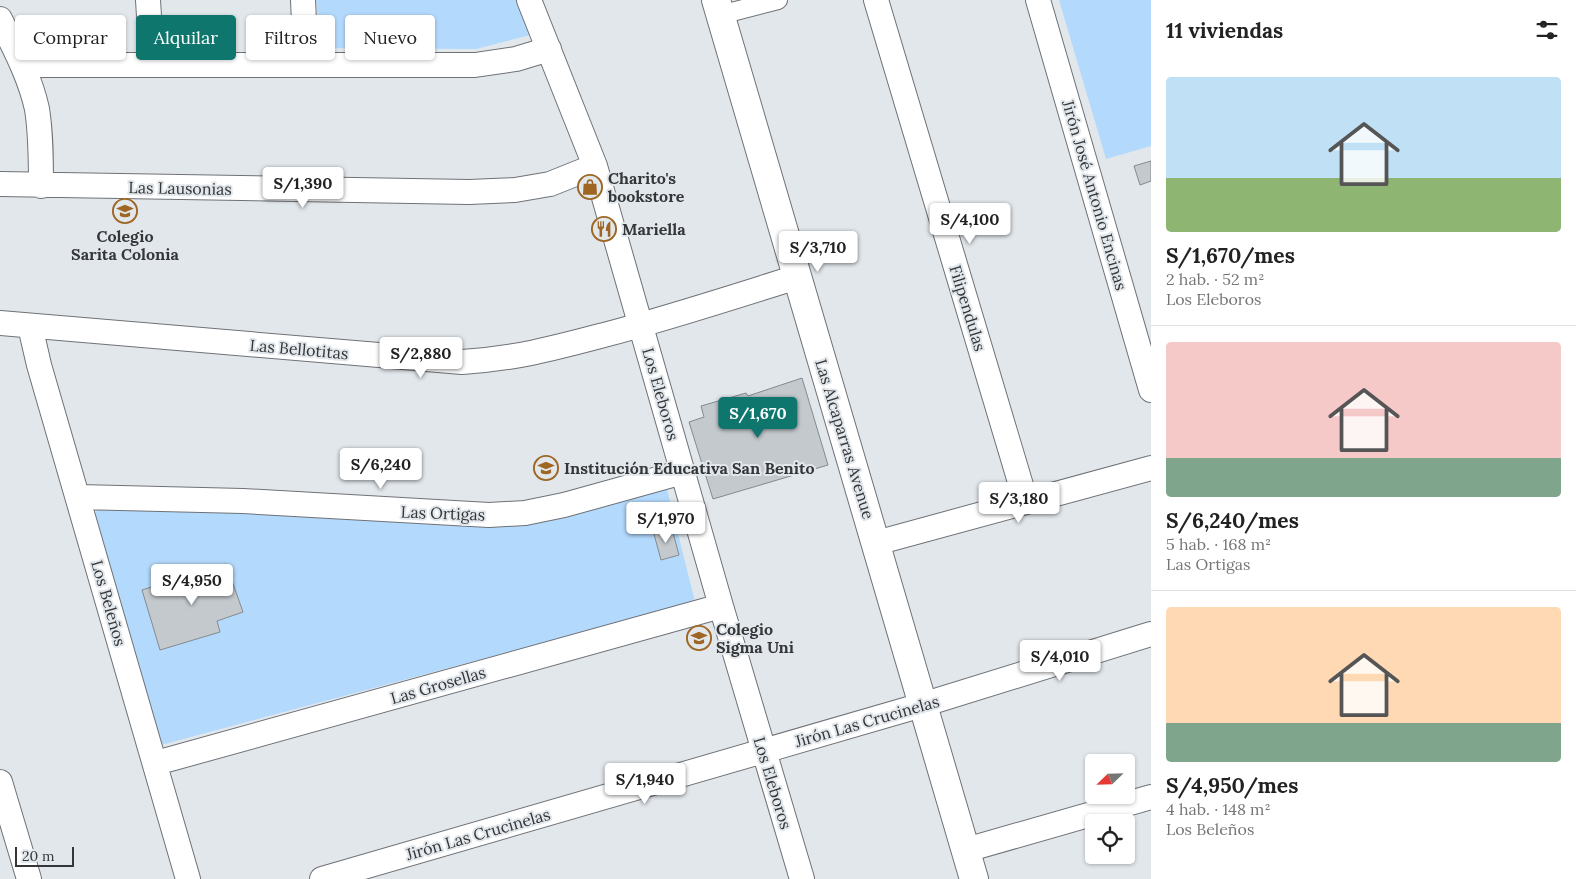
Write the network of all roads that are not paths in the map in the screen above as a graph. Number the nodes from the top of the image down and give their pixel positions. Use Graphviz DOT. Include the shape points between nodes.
graph roads {
  1 [pos="148,0"];
  2 [pos="303,0"];
  3 [pos="530,0"];
  4 [pos="778,0"];
  5 [pos="876,0"];
  6 [pos="1038,0"];
  7 [pos="718,8"];
  8 [pos="0,19"];
  9 [pos="550,49"];
  10 [pos="23,65"];
  11 [pos="152,65"];
  12 [pos="306,65"];
  13 [pos="595,166"];
  14 [pos="0,184"];
  15 [pos="41,186"];
  16 [pos="797,276"];
  17 [pos="0,323"];
  18 [pos="30,326"];
  19 [pos="641,326"];
  20 [pos="1151,390"];
  21 [pos="1151,468"];
  22 [pos="683,472"];
  23 [pos="78,497"];
  24 [pos="1026,502"];
  25 [pos="876,543"];
  26 [pos="721,606"];
  27 [pos="1151,634"];
  28 [pos="922,705"];
  29 [pos="763,751"];
  30 [pos="156,763"];
  31 [pos="0,782"];
  32 [pos="1151,797"];
  33 [pos="966,850"];
  34 [pos="362,873"];
  35 [pos="29,879"];
  36 [pos="188,879"];
  37 [pos="322,879"];
  38 [pos="802,879"];
  39 [pos="974,879"];
  1 -- 11 [label="street"];
  2 -- 12 [label="street"];
  3 -- 9 [label="street, Los Eleboros"];
  4 -- 7 [label="street"];
  5 -- 24 [label="street, Filipendulas"];
  6 -- 20 [label="street, Jirón José Antonio Encinas"];
  7 -- 16 [label="street, Las Alcaparras Avenue"];
  8 -- 10 [label="street"];
  9 -- 12 [label="street" via="475,66"];
  9 -- 13 [label="street, Los Eleboros"];
  10 -- 11 [label="street"];
  10 -- 15 [label="street" via="36,107 41,141"];
  11 -- 12 [label="street"];
  13 -- 15 [label="street, Las Lausonias" via="550,184 515,190 469,192"];
  13 -- 19 [label="street, Los Eleboros"];
  14 -- 15 [label="street, Las Lausonias"];
  16 -- 19 [label="street, Las Bellotitas"];
  16 -- 25 [label="street, Las Alcaparras Avenue"];
  17 -- 18 [label="street, Las Bellotitas"];
  18 -- 19 [label="street, Las Bellotitas" via="462,362 498,360 539,352"];
  18 -- 23 [label="street, Los Beleños"];
  19 -- 22 [label="street, Los Eleboros"];
  21 -- 24 [label="street"];
  22 -- 23 [label="street, Las Ortigas" via="564,505 525,513 489,515"];
  22 -- 26 [label="street, Los Eleboros"];
  23 -- 30 [label="street, Los Beleños"];
  24 -- 25 [label="street"];
  25 -- 28 [label="street, Las Alcaparras Avenue"];
  26 -- 29 [label="street, Los Eleboros"];
  26 -- 30 [label="street, Las Grosellas"];
  27 -- 28 [label="street, Jirón Las Crucinelas"];
  28 -- 29 [label="street, Jirón Las Crucinelas"];
  28 -- 33 [label="street, Las Alcaparras Avenue"];
  29 -- 34 [label="street, Jirón Las Crucinelas"];
  29 -- 38 [label="street, Los Eleboros"];
  30 -- 36 [label="street, Los Beleños"];
  31 -- 35 [label="street"];
  32 -- 33 [label="street"];
  33 -- 39 [label="street, Las Alcaparras Avenue"];
  34 -- 37 [label="street, Jirón Las Crucinelas"];
}
